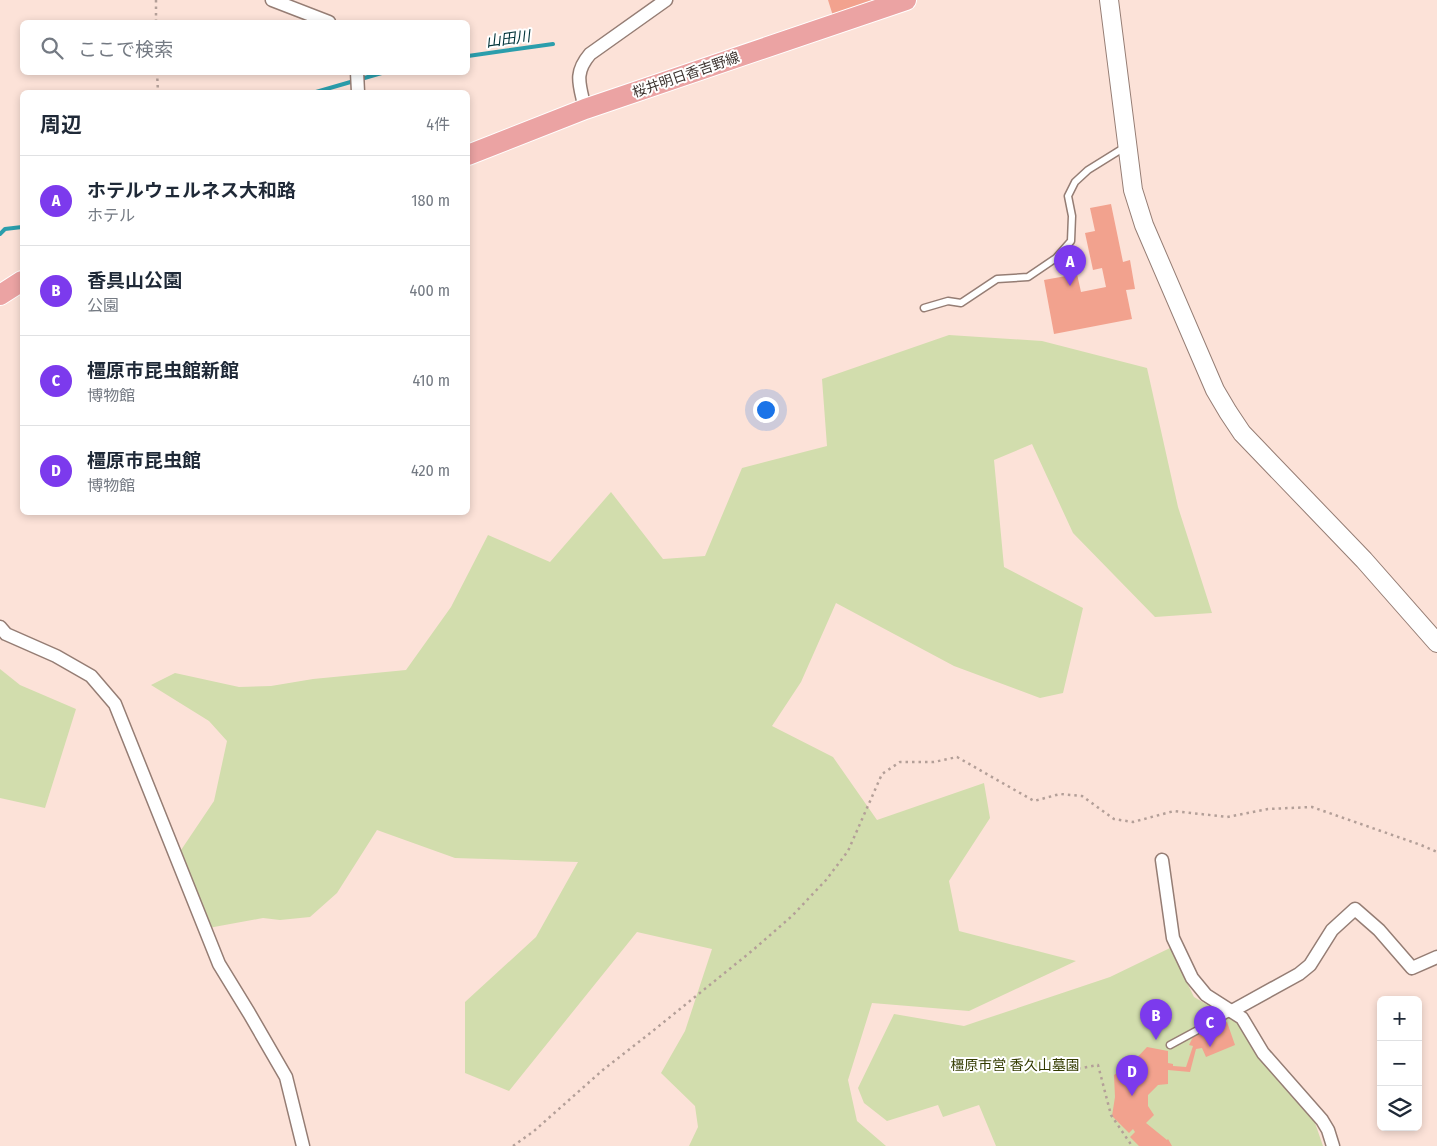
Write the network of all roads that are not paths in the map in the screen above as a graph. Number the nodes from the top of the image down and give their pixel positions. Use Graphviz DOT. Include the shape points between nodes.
graph roads {
  1 [pos="272,0"];
  2 [pos="666,0"];
  3 [pos="906,0"];
  4 [pos="1109,0"];
  5 [pos="324,20"];
  6 [pos="357,75"];
  7 [pos="358,90"];
  8 [pos="585,109"];
  9 [pos="1126,146"];
  10 [pos="470,154"];
  11 [pos="20,282"];
  12 [pos="0,294"];
  13 [pos="924,308"];
  14 [pos="0,627"];
  15 [pos="1437,643"];
  16 [pos="1162,860"];
  17 [pos="1437,957"];
  18 [pos="1232,1011"];
  19 [pos="1170,1045"];
  20 [pos="303,1146"];
  21 [pos="1333,1146"];
  1 -- 5 [label="street"];
  2 -- 8 [label="street" via="582,62 578,73"];
  3 -- 8 [label="main road, 桜井明日香吉野線"];
  4 -- 9 [label="street"];
  6 -- 7 [label="street"];
  8 -- 10 [label="main road, 桜井明日香吉野線"];
  9 -- 13 [label="lane" via="1075,182 1068,196 1072,216 1071,241 1056,258 1028,277 997,279 961,303 948,301"];
  9 -- 15 [label="street" via="1133,190 1144,225 1215,390 1228,412 1242,433 1364,560"];
  11 -- 12 [label="main road"];
  14 -- 20 [label="street" via="6,634 91,676 115,704 219,964 286,1077"];
  16 -- 18 [label="street" via="1177,949 1198,987"];
  17 -- 18 [label="street" via="1412,968 1379,930 1355,909 1332,930 1310,965"];
  18 -- 19 [label="lane"];
  18 -- 21 [label="street" via="1242,1018 1263,1052 1322,1120"];
}
